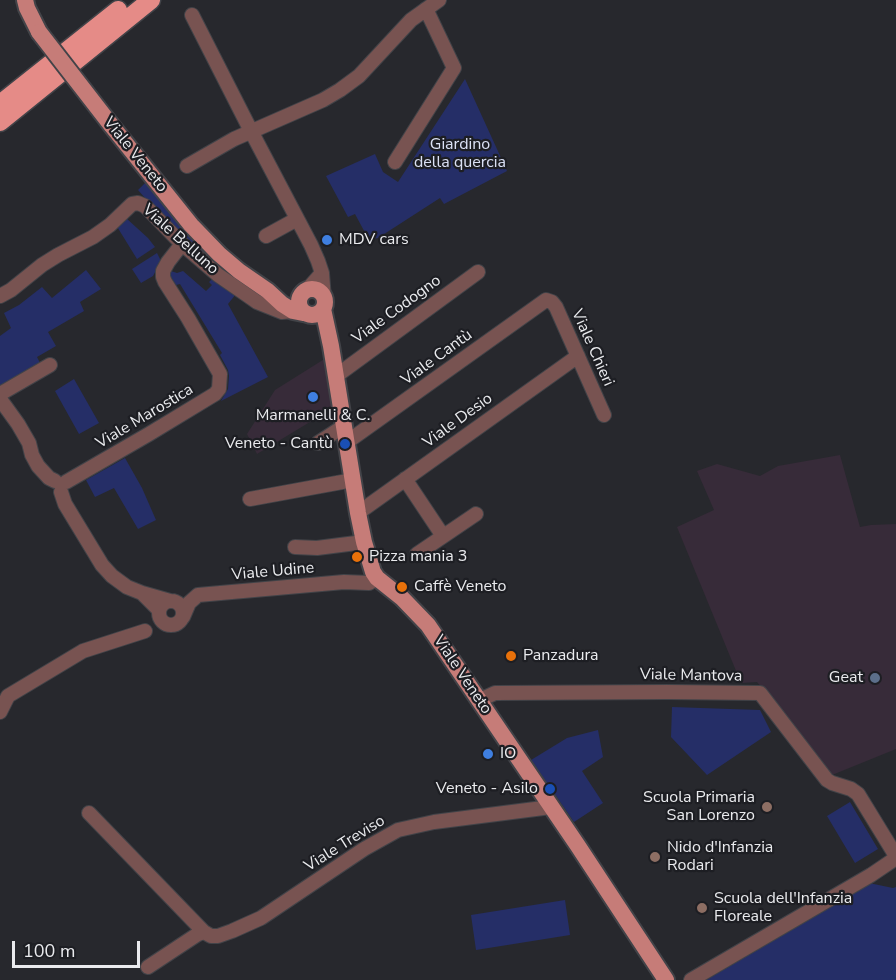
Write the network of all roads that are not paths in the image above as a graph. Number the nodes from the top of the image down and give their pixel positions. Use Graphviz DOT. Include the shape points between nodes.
graph roads {
  1 [pos="25,0"];
  2 [pos="131,0"];
  3 [pos="151,0"];
  4 [pos="439,0"];
  5 [pos="426,9"];
  6 [pos="192,15"];
  7 [pos="0,104"];
  8 [pos="0,122"];
  9 [pos="251,131"];
  10 [pos="395,162"];
  11 [pos="187,166"];
  12 [pos="297,219"];
  13 [pos="266,236"];
  14 [pos="182,244"];
  15 [pos="478,272"];
  16 [pos="0,296"];
  17 [pos="546,300"];
  18 [pos="301,304"];
  19 [pos="578,356"];
  20 [pos="50,365"];
  21 [pos="336,376"];
  22 [pos="0,394"];
  23 [pos="0,399"];
  24 [pos="604,415"];
  25 [pos="345,434"];
  26 [pos="318,443"];
  27 [pos="405,479"];
  28 [pos="353,480"];
  29 [pos="61,485"];
  30 [pos="250,499"];
  31 [pos="358,513"];
  32 [pos="476,514"];
  33 [pos="444,536"];
  34 [pos="364,542"];
  35 [pos="295,547"];
  36 [pos="417,555"];
  37 [pos="377,578"];
  38 [pos="164,613"];
  39 [pos="183,617"];
  40 [pos="4,696"];
  41 [pos="480,700"];
  42 [pos="0,712"];
  43 [pos="551,807"];
  44 [pos="89,813"];
  45 [pos="896,857"];
  46 [pos="204,932"];
  47 [pos="148,967"];
  48 [pos="666,980"];
  49 [pos="692,980"];
  1 -- 18 [label="main road, Viale Veneto, bridge" via="39,32 207,243 239,272 268,291"];
  2 -- 7 [label="highway"];
  3 -- 8 [label="highway"];
  4 -- 5 [label="street"];
  5 -- 9 [label="street" via="340,90"];
  5 -- 10 [label="street" via="454,68"];
  6 -- 9 [label="street"];
  9 -- 11 [label="street"];
  9 -- 12 [label="street"];
  12 -- 13 [label="street"];
  12 -- 18 [label="street" via="322,273"];
  14 -- 16 [label="street, Viale Belluno" via="145,206 132,204 93,237 42,265"];
  14 -- 18 [label="street, Viale Belluno" via="257,302"];
  14 -- 29 [label="street, Viale Marostica" via="168,262 165,282 220,374 219,389"];
  15 -- 21 [label="street, Viale Codogno"];
  17 -- 19 [label="street, Viale Chieri" via="556,307"];
  17 -- 25 [label="street, Viale Cantù"];
  18 -- 21 [label="main road, Viale Veneto" via="331,346"];
  19 -- 24 [label="street, Viale Chieri"];
  19 -- 27 [label="street, Viale Desio"];
  20 -- 22 [label="street"];
  21 -- 25 [label="main road, Viale Veneto"];
  23 -- 29 [label="street" via="29,443 38,466"];
  25 -- 26 [label="street, Viale Cantù"];
  25 -- 28 [label="main road, Viale Veneto"];
  27 -- 31 [label="street, Viale Desio"];
  27 -- 33 [label="street"];
  28 -- 30 [label="street"];
  28 -- 31 [label="main road, Viale Veneto"];
  29 -- 38 [label="street" via="65,504 102,565"];
  31 -- 34 [label="main road, Viale Veneto"];
  32 -- 33 [label="street"];
  33 -- 36 [label="street"];
  34 -- 35 [label="street"];
  34 -- 37 [label="main road, Viale Veneto"];
  37 -- 39 [label="street, Viale Udine" via="369,583 198,594"];
  37 -- 41 [label="main road, Viale Veneto" via="428,625"];
  38 -- 39 [label="street, Viale Udine" via="171,626"];
  38 -- 39 [label="street" via="174,601 181,605"];
  38 -- 40 [label="street, Viale Udine" via="145,630 83,651"];
  40 -- 42 [label="street"];
  41 -- 43 [label="main road, Viale Veneto"];
  41 -- 45 [label="street, Viale Mantova" via="495,693 760,693 827,780 858,794"];
  43 -- 46 [label="street, Viale Treviso" via="398,830 261,918 218,936"];
  43 -- 48 [label="main road, Viale Veneto"];
  44 -- 46 [label="street"];
  45 -- 49 [label="street"];
  46 -- 47 [label="street, Viale Treviso"];
}
